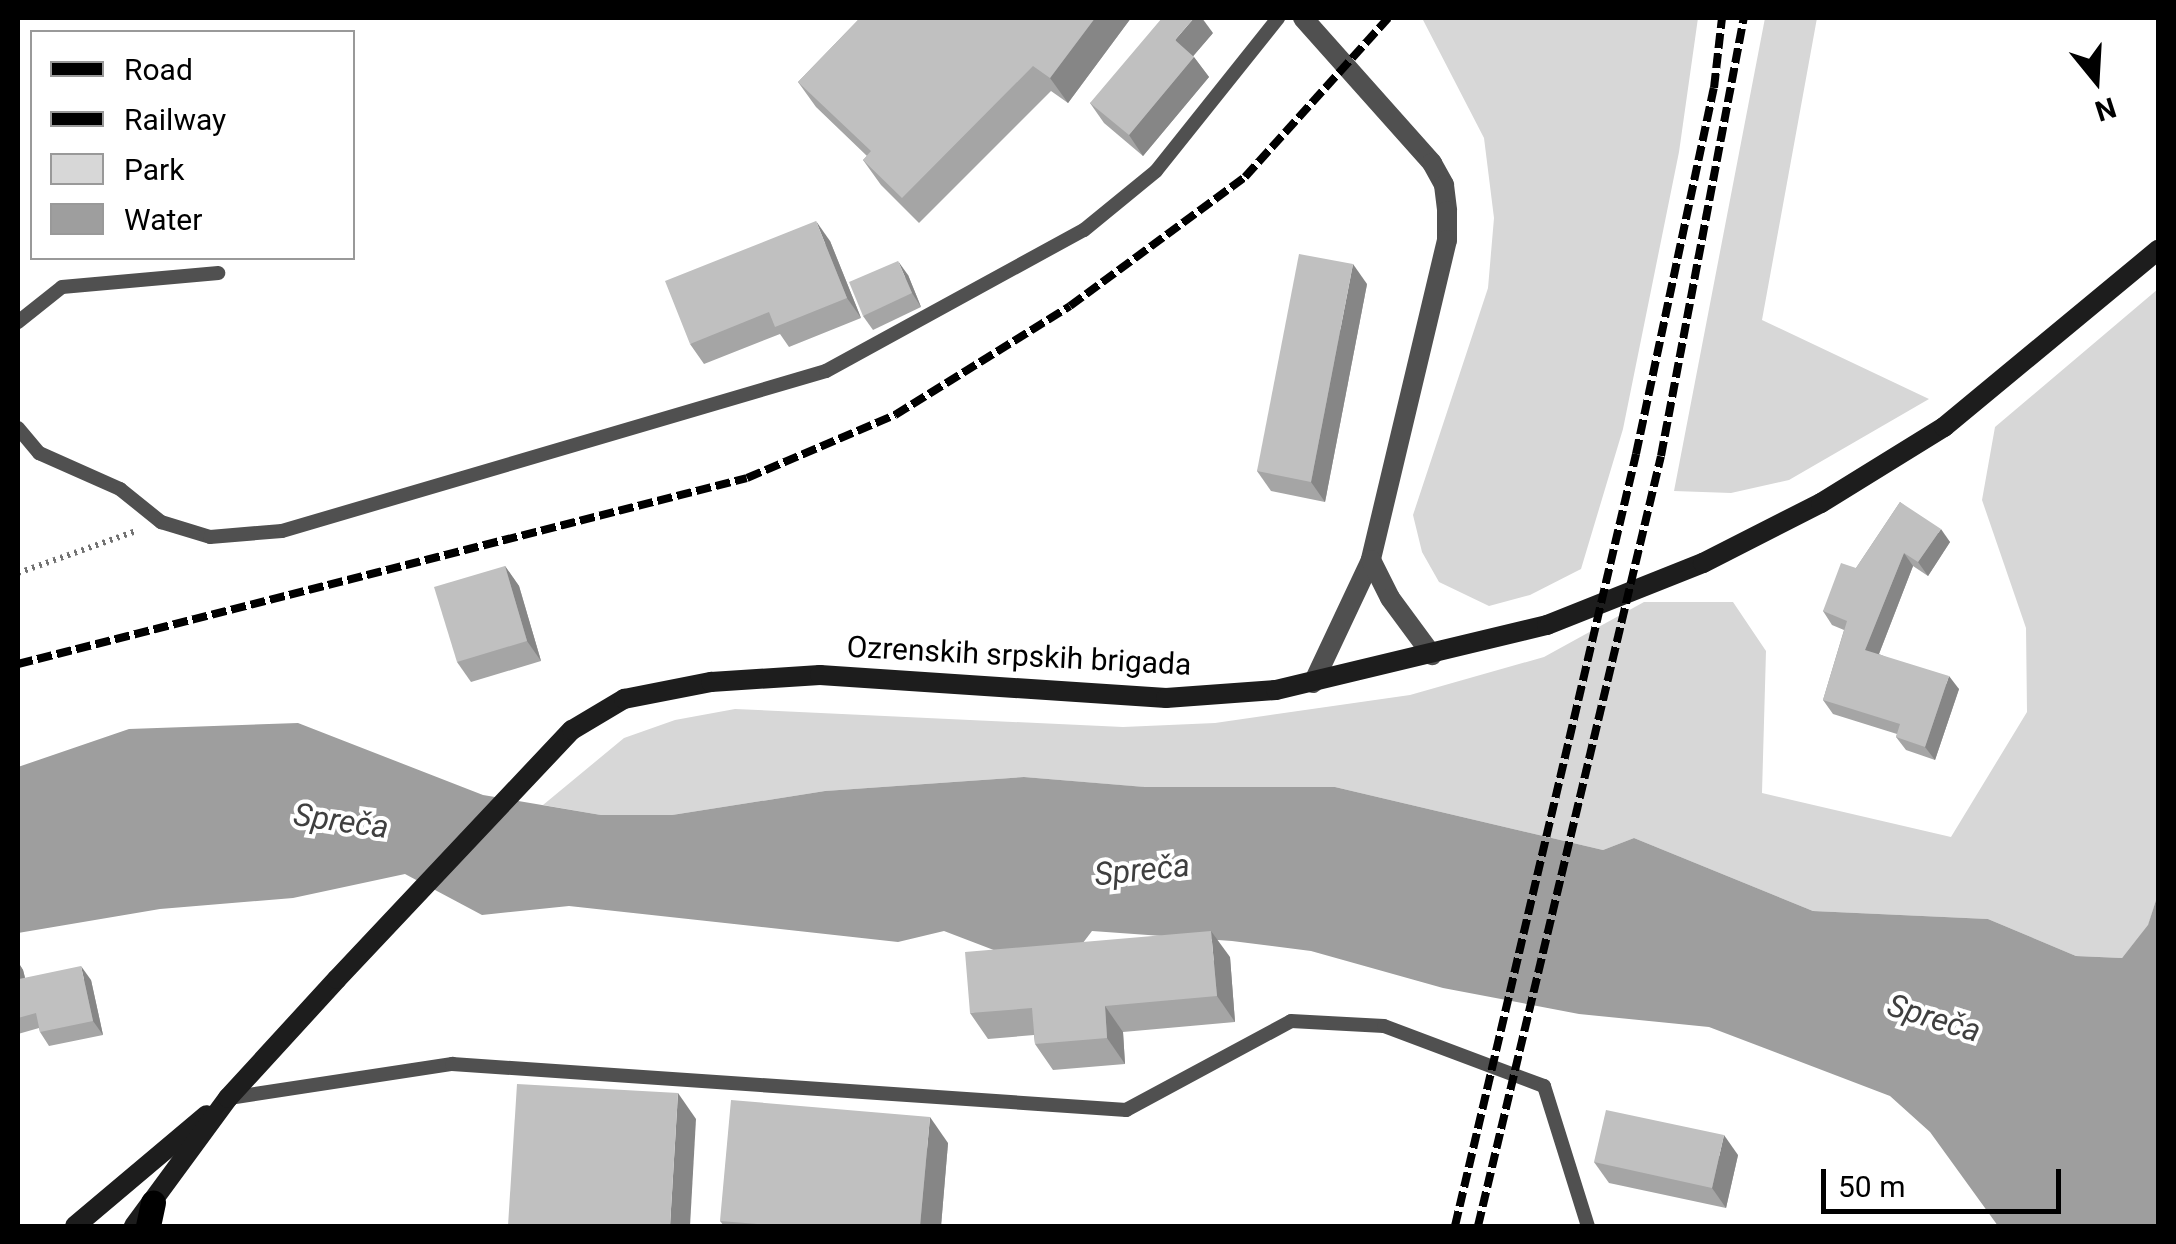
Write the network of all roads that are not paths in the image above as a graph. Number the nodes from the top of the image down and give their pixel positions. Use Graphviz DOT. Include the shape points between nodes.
graph roads {
  1 [pos="1278,18"];
  2 [pos="1303,18"];
  3 [pos="2158,250"];
  4 [pos="218,273"];
  5 [pos="18,322"];
  6 [pos="18,428"];
  7 [pos="1371,560"];
  8 [pos="1432,655"];
  9 [pos="1313,683"];
  10 [pos="228,1098"];
  11 [pos="150,1214"];
  12 [pos="75,1226"];
  13 [pos="134,1226"];
  14 [pos="1588,1226"];
  1 -- 6 [label="lane" via="1156,171 1084,230 826,371 282,531 210,537 161,522 120,489 39,452"];
  2 -- 7 [label="street" via="1382,102 1444,185 1446,240"];
  3 -- 8 [label="main road, Ozrenskih srpskih brigada" via="1944,427 1821,502 1703,563 1547,625"];
  4 -- 5 [label="lane" via="62,286"];
  7 -- 8 [label="street"];
  7 -- 9 [label="street"];
  8 -- 9 [label="main road, Ozrenskih srpskih brigada"];
  9 -- 10 [label="main road, Ozrenskih srpskih brigada" via="1166,698 820,676 711,682 624,699 572,730"];
  10 -- 11 [label="main road, Ozrenskih srpskih brigada"];
  10 -- 12 [label="main road, Ozrenskih srpskih brigada"];
  10 -- 14 [label="lane" via="452,1064 1126,1110 1291,1021 1384,1026 1544,1086"];
  11 -- 13 [label="main road, Ozrenskih srpskih brigada"];
}
